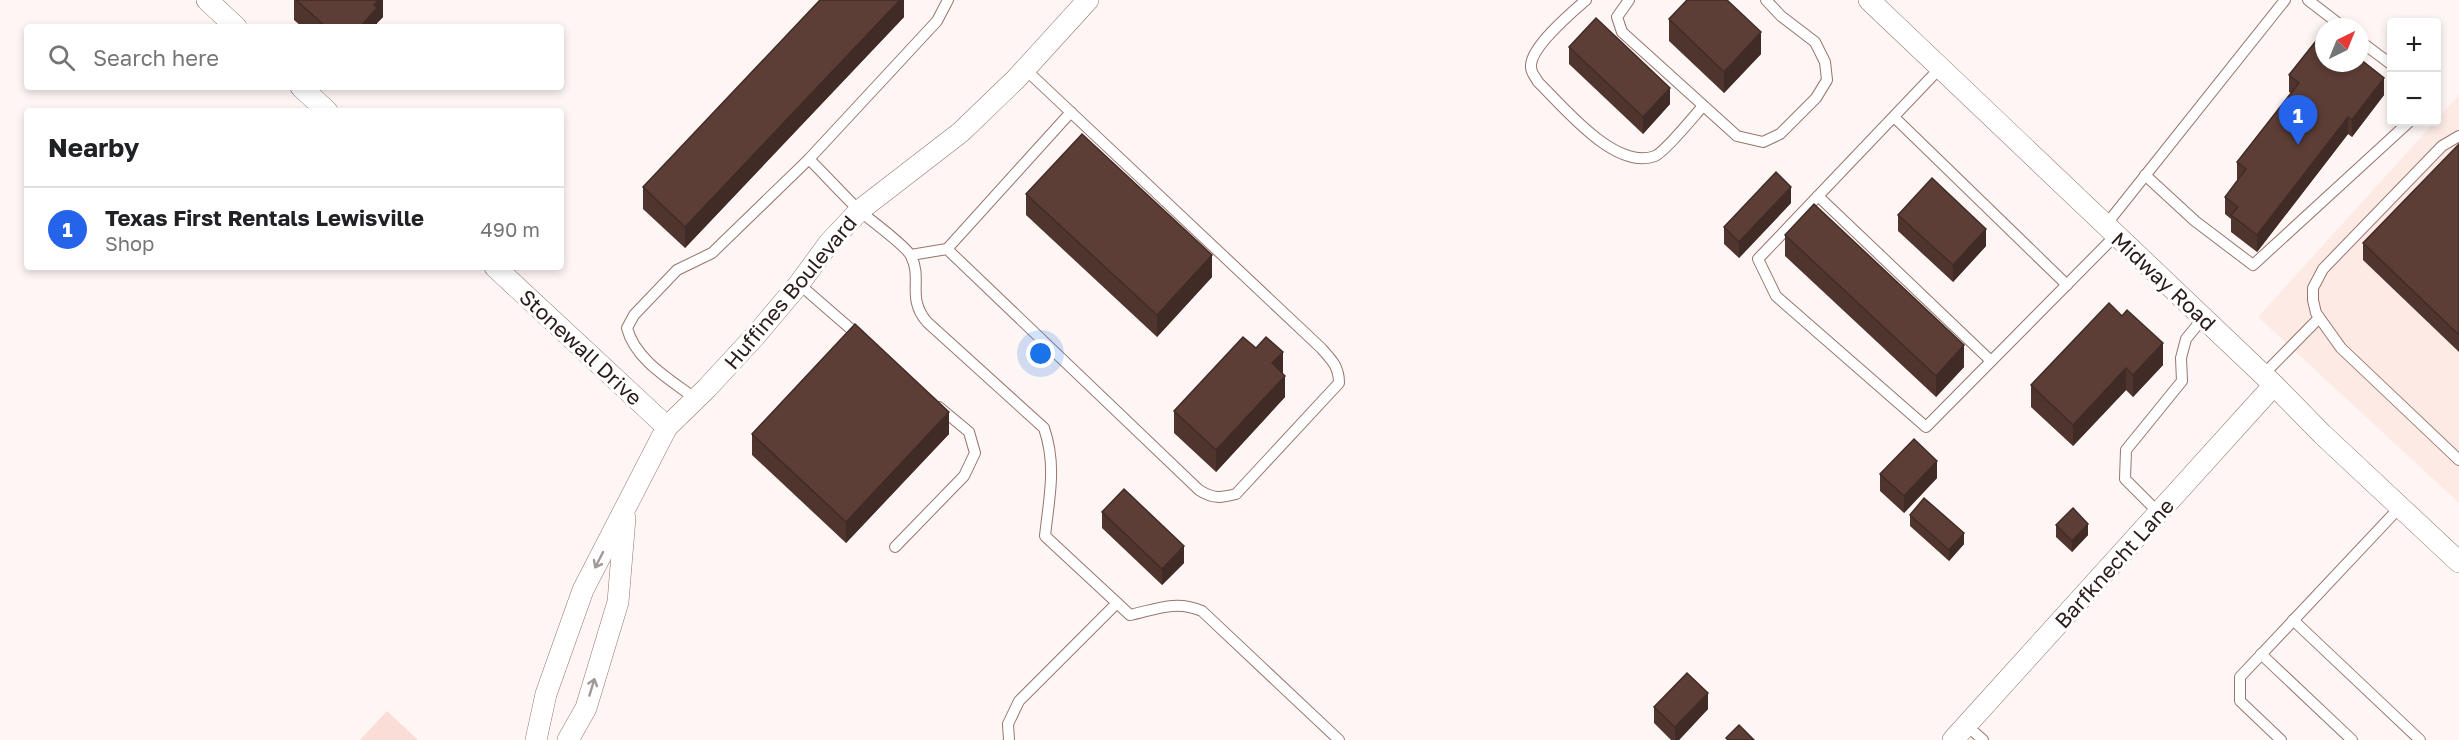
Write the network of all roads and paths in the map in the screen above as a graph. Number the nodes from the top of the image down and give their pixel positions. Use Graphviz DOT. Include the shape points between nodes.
graph roads {
  1 [pos="207,0"];
  2 [pos="948,0"];
  3 [pos="1088,0"];
  4 [pos="1586,0"];
  5 [pos="1629,0"];
  6 [pos="1766,0"];
  7 [pos="1869,0"];
  8 [pos="2285,0"];
  9 [pos="2308,0"];
  10 [pos="2331,18"];
  11 [pos="233,24"];
  12 [pos="2369,47"];
  13 [pos="2387,62"];
  14 [pos="1940,68"];
  15 [pos="1025,69"];
  16 [pos="304,90"];
  17 [pos="1703,106"];
  18 [pos="324,108"];
  19 [pos="1071,112"];
  20 [pos="1894,117"];
  21 [pos="2405,126"];
  22 [pos="2459,136"];
  23 [pos="809,159"];
  24 [pos="2145,175"];
  25 [pos="1818,196"];
  26 [pos="860,210"];
  27 [pos="2110,231"];
  28 [pos="947,249"];
  29 [pos="911,255"];
  30 [pos="498,270"];
  31 [pos="799,284"];
  32 [pos="2067,285"];
  33 [pos="2203,318"];
  34 [pos="2319,318"];
  35 [pos="870,346"];
  36 [pos="1991,361"];
  37 [pos="2269,380"];
  38 [pos="696,399"];
  39 [pos="933,401"];
  40 [pos="667,427"];
  41 [pos="2459,460"];
  42 [pos="2400,507"];
  43 [pos="626,508"];
  44 [pos="2158,513"];
  45 [pos="895,547"];
  46 [pos="2459,562"];
  47 [pos="1117,603"];
  48 [pos="2293,620"];
  49 [pos="2261,654"];
  50 [pos="1959,732"];
  51 [pos="536,740"];
  52 [pos="568,740"];
  53 [pos="1009,740"];
  54 [pos="1339,740"];
  55 [pos="1983,740"];
  56 [pos="2281,740"];
  57 [pos="2352,740"];
  58 [pos="2420,740"];
  1 -- 11 [label="street"];
  2 -- 23 [label="lane" via="937,21"];
  3 -- 15 [label="street, Huffines Boulevard"];
  4 -- 17 [label="lane" via="1541,44 1531,62 1531,71 1599,140 1629,157 1657,155"];
  5 -- 17 [label="lane" via="1617,17 1622,32"];
  6 -- 17 [label="lane" via="1815,42 1825,62 1827,80 1816,98 1780,134 1763,142 1737,136"];
  7 -- 14 [label="street, Midway Road"];
  8 -- 24 [label="lane"];
  9 -- 10 [label="lane"];
  12 -- 13 [label="lane"];
  14 -- 20 [label="lane"];
  14 -- 27 [label="street, Midway Road"];
  15 -- 19 [label="lane"];
  15 -- 26 [label="street, Huffines Boulevard" via="961,132"];
  16 -- 18 [label="street"];
  19 -- 28 [label="lane"];
  19 -- 28 [label="lane" via="1321,348 1335,363 1339,383 1236,494 1210,497"];
  20 -- 25 [label="lane"];
  20 -- 32 [label="lane"];
  21 -- 24 [label="lane" via="2253,265 2195,221"];
  22 -- 34 [label="lane" via="2442,146 2324,269 2313,288"];
  23 -- 26 [label="lane"];
  23 -- 38 [label="lane" via="712,253 677,270 634,315 627,328 630,341 652,365"];
  24 -- 27 [label="lane"];
  25 -- 36 [label="lane"];
  25 -- 36 [label="lane" via="1758,259 1776,296 1926,427"];
  26 -- 29 [label="lane"];
  26 -- 31 [label="street, Huffines Boulevard"];
  27 -- 32 [label="lane"];
  27 -- 33 [label="street, Midway Road"];
  28 -- 29 [label="lane"];
  29 -- 47 [label="lane" via="919,312 1044,428 1052,466 1045,536"];
  30 -- 40 [label="street, Stonewall Drive"];
  31 -- 35 [label="lane"];
  31 -- 38 [label="street, Huffines Boulevard"];
  32 -- 36 [label="lane"];
  33 -- 37 [label="street, Midway Road"];
  33 -- 44 [label="lane" via="2186,339 2181,358 2182,381 2126,450 2125,479"];
  34 -- 37 [label="lane"];
  34 -- 41 [label="lane" via="2341,348"];
  37 -- 42 [label="street, Midway Road"];
  37 -- 44 [label="street, Barfknecht Lane"];
  38 -- 40 [label="street, Huffines Boulevard"];
  39 -- 45 [label="lane" via="969,432 975,453 964,476"];
  40 -- 43 [label="street, Huffines Boulevard"];
  42 -- 46 [label="street, Midway Road"];
  42 -- 48 [label="lane"];
  43 -- 51 [label="street, Huffines Boulevard, one-way" via="583,590 546,694"];
  52 -- 43 [label="street, Huffines Boulevard, one-way" via="586,708 618,602"];
  44 -- 50 [label="street, Barfknecht Lane"];
  47 -- 53 [label="lane" via="1018,701 1008,724"];
  47 -- 54 [label="lane" via="1130,615 1177,605 1202,611"];
  48 -- 49 [label="lane"];
  48 -- 58 [label="lane"];
  49 -- 56 [label="lane" via="2240,677 2240,701"];
  49 -- 57 [label="lane"];
  50 -- 55 [label="lane"];
}
